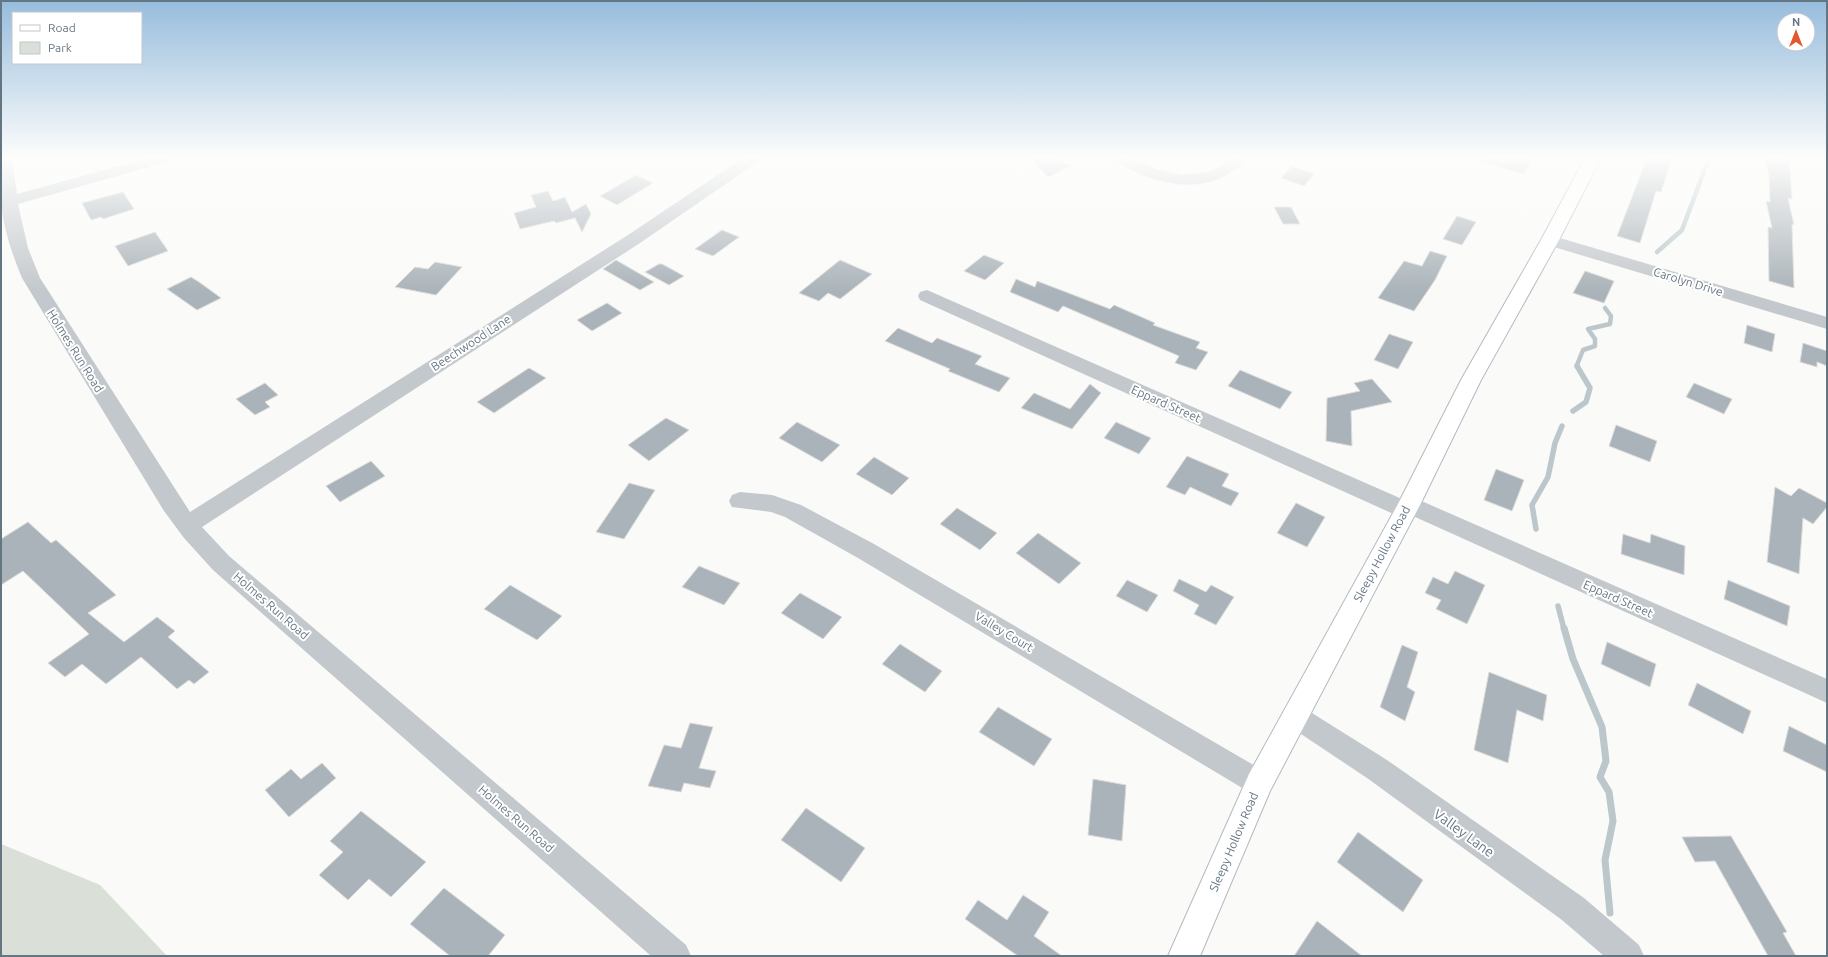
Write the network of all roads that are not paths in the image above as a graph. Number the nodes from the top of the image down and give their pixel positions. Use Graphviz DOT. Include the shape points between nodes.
graph roads {
  1 [pos="9,203"];
  2 [pos="687,203"];
  3 [pos="1570,203"];
  4 [pos="1550,240"];
  5 [pos="927,296"];
  6 [pos="1827,324"];
  7 [pos="740,501"];
  8 [pos="1407,507"];
  9 [pos="187,525"];
  10 [pos="1827,691"];
  11 [pos="1295,716"];
  12 [pos="1259,783"];
  13 [pos="675,956"];
  14 [pos="1184,956"];
  15 [pos="1628,956"];
  1 -- 9 [label="street, Holmes Run Road" via="14,232 31,278 172,505"];
  2 -- 9 [label="street, Beechwood Lane"];
  3 -- 4 [label="main road, Sleepy Hollow Road"];
  4 -- 6 [label="street, Carolyn Drive"];
  4 -- 8 [label="main road, Sleepy Hollow Road" via="1471,380"];
  5 -- 8 [label="street, Eppard Street"];
  7 -- 12 [label="street, Valley Court" via="772,504 800,515"];
  8 -- 10 [label="street, Eppard Street"];
  8 -- 11 [label="main road, Sleepy Hollow Road"];
  9 -- 13 [label="street, Holmes Run Road" via="221,563"];
  11 -- 12 [label="main road, Sleepy Hollow Road"];
  11 -- 15 [label="street, Valley Lane" via="1377,769 1573,909"];
  12 -- 14 [label="main road, Sleepy Hollow Road"];
}
